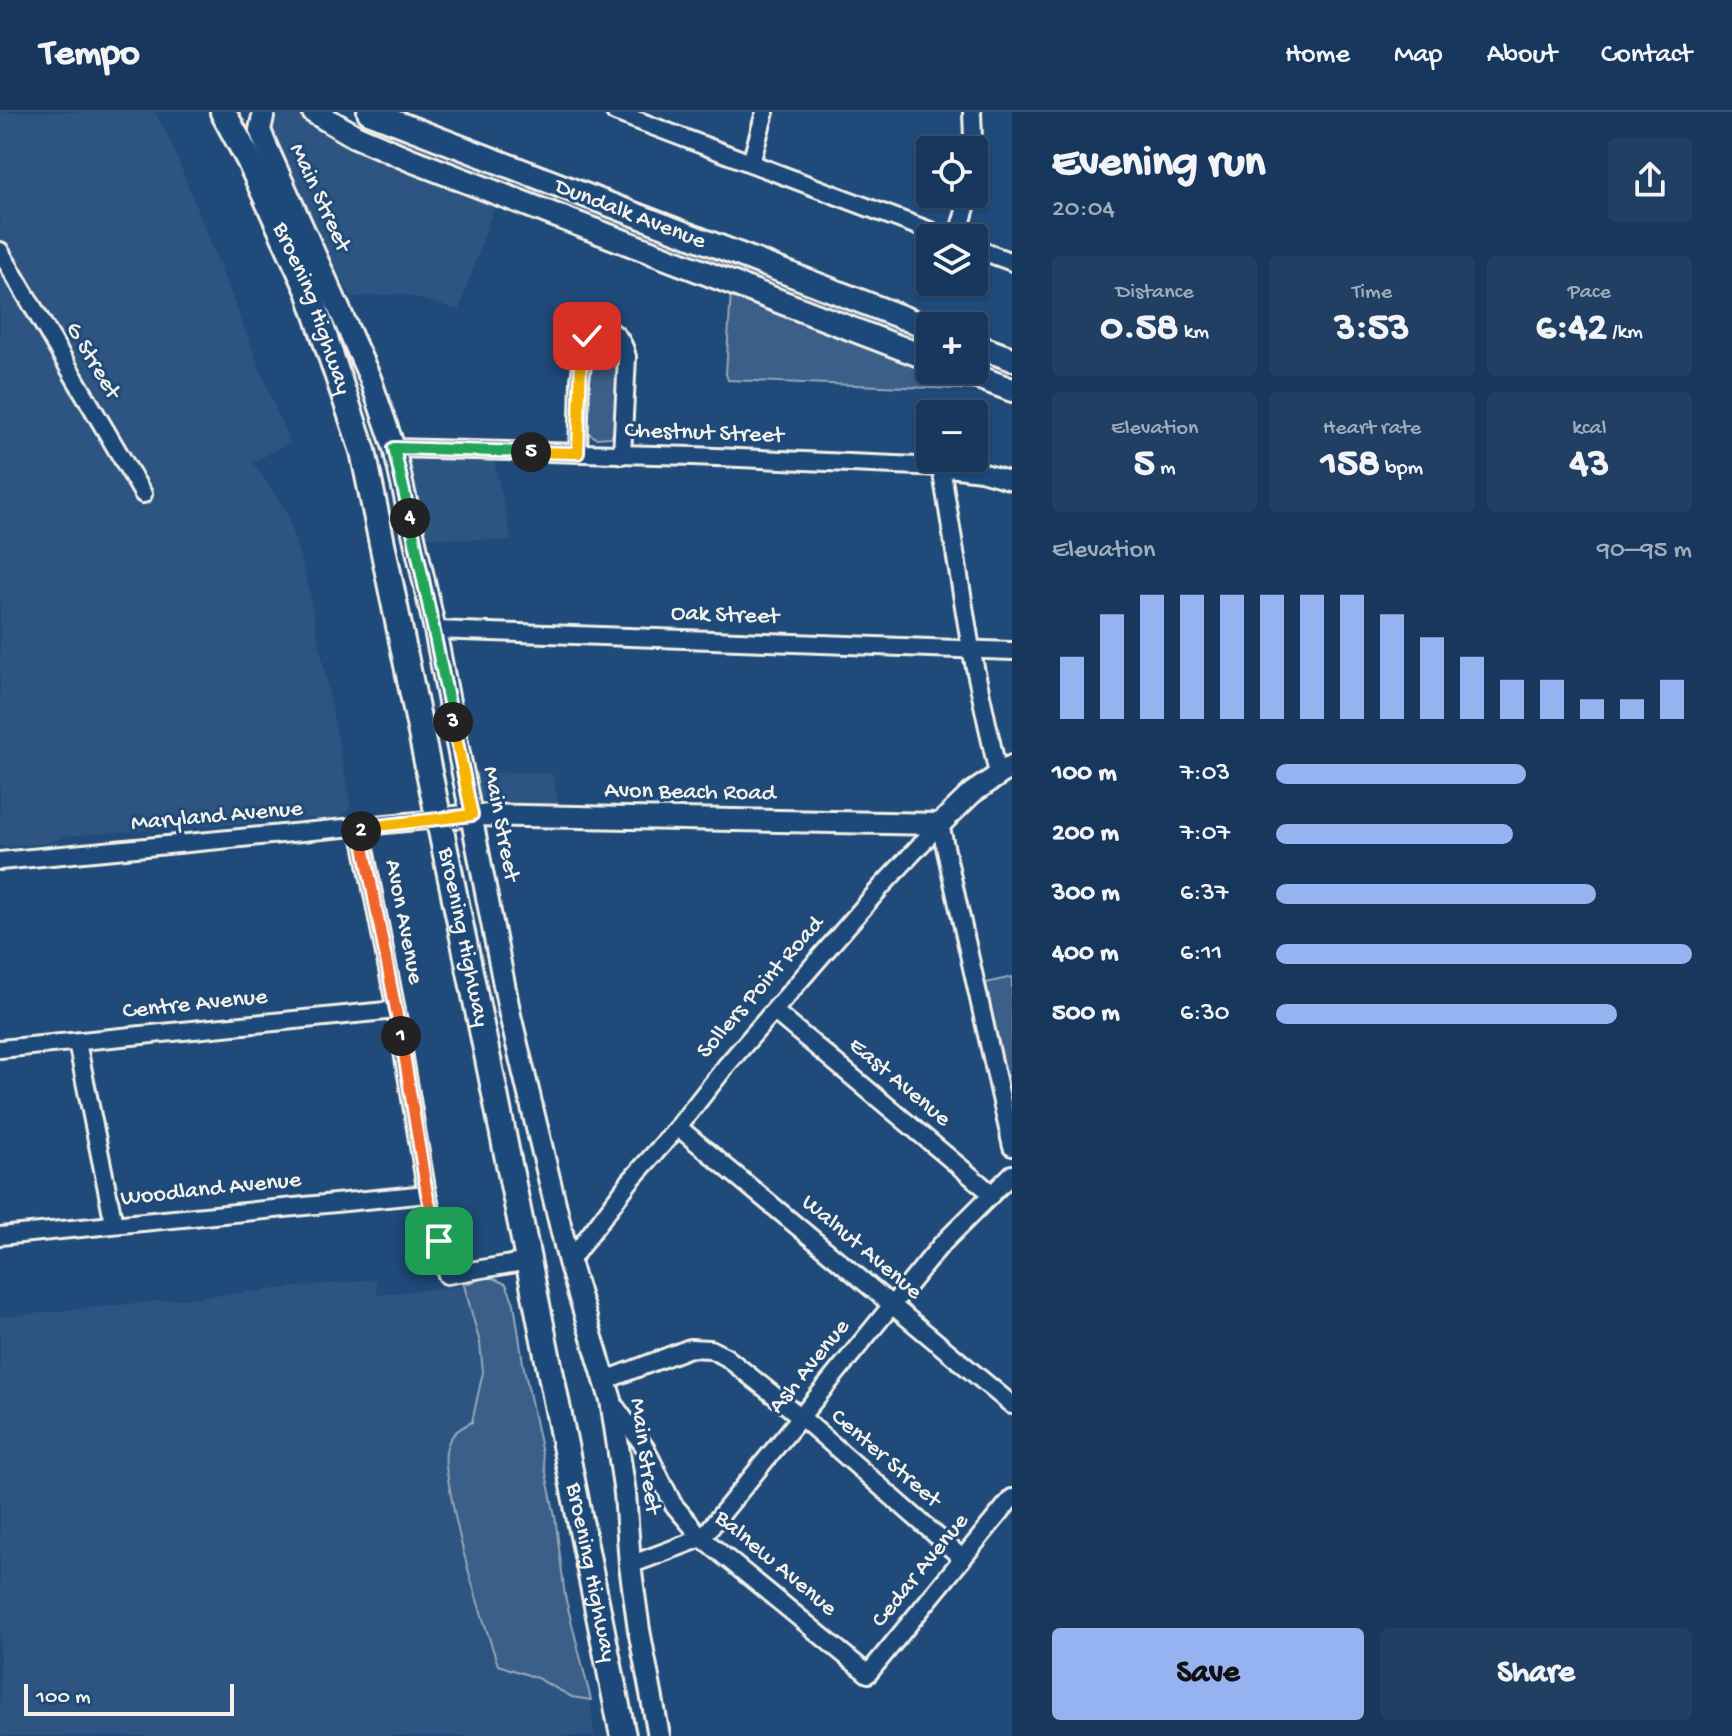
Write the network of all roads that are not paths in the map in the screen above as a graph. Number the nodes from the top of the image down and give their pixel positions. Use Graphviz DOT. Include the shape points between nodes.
graph roads {
  1 [pos="223,112"];
  2 [pos="264,112"];
  3 [pos="314,112"];
  4 [pos="369,112"];
  5 [pos="615,112"];
  6 [pos="765,112"];
  7 [pos="972,112"];
  8 [pos="973,136"];
  9 [pos="751,163"];
  10 [pos="916,226"];
  11 [pos="0,251"];
  12 [pos="988,253"];
  13 [pos="1012,262"];
  14 [pos="916,323"];
  15 [pos="988,350"];
  16 [pos="916,354"];
  17 [pos="1012,359"];
  18 [pos="988,381"];
  19 [pos="1012,390"];
  20 [pos="394,448"];
  21 [pos="578,453"];
  22 [pos="622,455"];
  23 [pos="916,466"];
  24 [pos="942,472"];
  25 [pos="981,472"];
  26 [pos="1012,481"];
  27 [pos="143,494"];
  28 [pos="435,630"];
  29 [pos="971,649"];
  30 [pos="1012,651"];
  31 [pos="1005,770"];
  32 [pos="472,815"];
  33 [pos="438,819"];
  34 [pos="940,824"];
  35 [pos="360,828"];
  36 [pos="0,861"];
  37 [pos="396,1010"];
  38 [pos="775,1012"];
  39 [pos="77,1042"];
  40 [pos="0,1049"];
  41 [pos="678,1127"];
  42 [pos="1012,1147"];
  43 [pos="1012,1174"];
  44 [pos="991,1193"];
  45 [pos="427,1194"];
  46 [pos="114,1224"];
  47 [pos="0,1236"];
  48 [pos="528,1261"];
  49 [pos="569,1262"];
  50 [pos="892,1306"];
  51 [pos="609,1390"];
  52 [pos="1012,1405"];
  53 [pos="801,1417"];
  54 [pos="1012,1498"];
  55 [pos="702,1538"];
  56 [pos="962,1558"];
  57 [pos="630,1565"];
  58 [pos="868,1674"];
  59 [pos="623,1736"];
  60 [pos="659,1736"];
  1 -- 33 [label="main road, Broening Highway" via="309,291 363,451"];
  2 -- 20 [label="street, Main Street" via="260,130 265,143 364,364"];
  3 -- 16 [label="main road, Dundalk Avenue" via="411,160"];
  4 -- 14 [label="main road, Dundalk Avenue"];
  5 -- 9 [label="street"];
  6 -- 9 [label="street"];
  7 -- 8 [label="street"];
  9 -- 10 [label="street"];
  11 -- 27 [label="street, G Street"];
  12 -- 13 [label="street"];
  15 -- 17 [label="main road"];
  18 -- 19 [label="main road"];
  20 -- 21 [label="street, Chestnut Street"];
  20 -- 28 [label="street, Main Street"];
  21 -- 22 [label="street, Chestnut Street"];
  21 -- 22 [label="street" via="585,341 609,330 624,341 627,357"];
  22 -- 23 [label="street, Chestnut Street"];
  24 -- 29 [label="street"];
  25 -- 26 [label="street, Chestnut Street"];
  28 -- 29 [label="street, Oak Street"];
  28 -- 32 [label="street, Main Street"];
  29 -- 30 [label="street, Oak Street"];
  29 -- 31 [label="street"];
  31 -- 34 [label="street, Sollers Point Road"];
  32 -- 33 [label="street, Avon Beach Road"];
  32 -- 34 [label="street, Avon Beach Road"];
  32 -- 49 [label="street, Main Street" via="510,1015"];
  33 -- 35 [label="street, Maryland Avenue"];
  33 -- 48 [label="main road, Broening Highway"];
  34 -- 38 [label="street, Sollers Point Road"];
  34 -- 42 [label="street"];
  35 -- 36 [label="street, Maryland Avenue"];
  35 -- 37 [label="street, Avon Avenue"];
  37 -- 39 [label="street, Centre Avenue"];
  37 -- 45 [label="street, Avon Avenue"];
  38 -- 41 [label="street, Sollers Point Road"];
  38 -- 44 [label="street, East Avenue"];
  39 -- 40 [label="street, Centre Avenue"];
  39 -- 46 [label="street"];
  41 -- 49 [label="street, Sollers Point Road"];
  41 -- 50 [label="street, Walnut Avenue"];
  43 -- 44 [label="street, Ash Avenue"];
  44 -- 50 [label="street, Ash Avenue"];
  45 -- 46 [label="street, Woodland Avenue"];
  45 -- 48 [label="street, Avon Avenue" via="447,1275"];
  46 -- 47 [label="street, Woodland Avenue"];
  48 -- 59 [label="main road, Broening Highway"];
  49 -- 51 [label="street, Main Street"];
  50 -- 52 [label="street, Walnut Avenue"];
  50 -- 53 [label="street, Ash Avenue"];
  51 -- 53 [label="street, Center Street" via="690,1348 710,1349"];
  51 -- 55 [label="street, Balnew Avenue" via="673,1504"];
  51 -- 57 [label="street, Main Street"];
  53 -- 55 [label="street, Ash Avenue"];
  53 -- 56 [label="street, Center Street"];
  54 -- 56 [label="street, Cedar Avenue"];
  55 -- 57 [label="street"];
  55 -- 58 [label="street, Balnew Avenue"];
  56 -- 58 [label="street, Cedar Avenue"];
  57 -- 60 [label="street, Main Street"];
}
